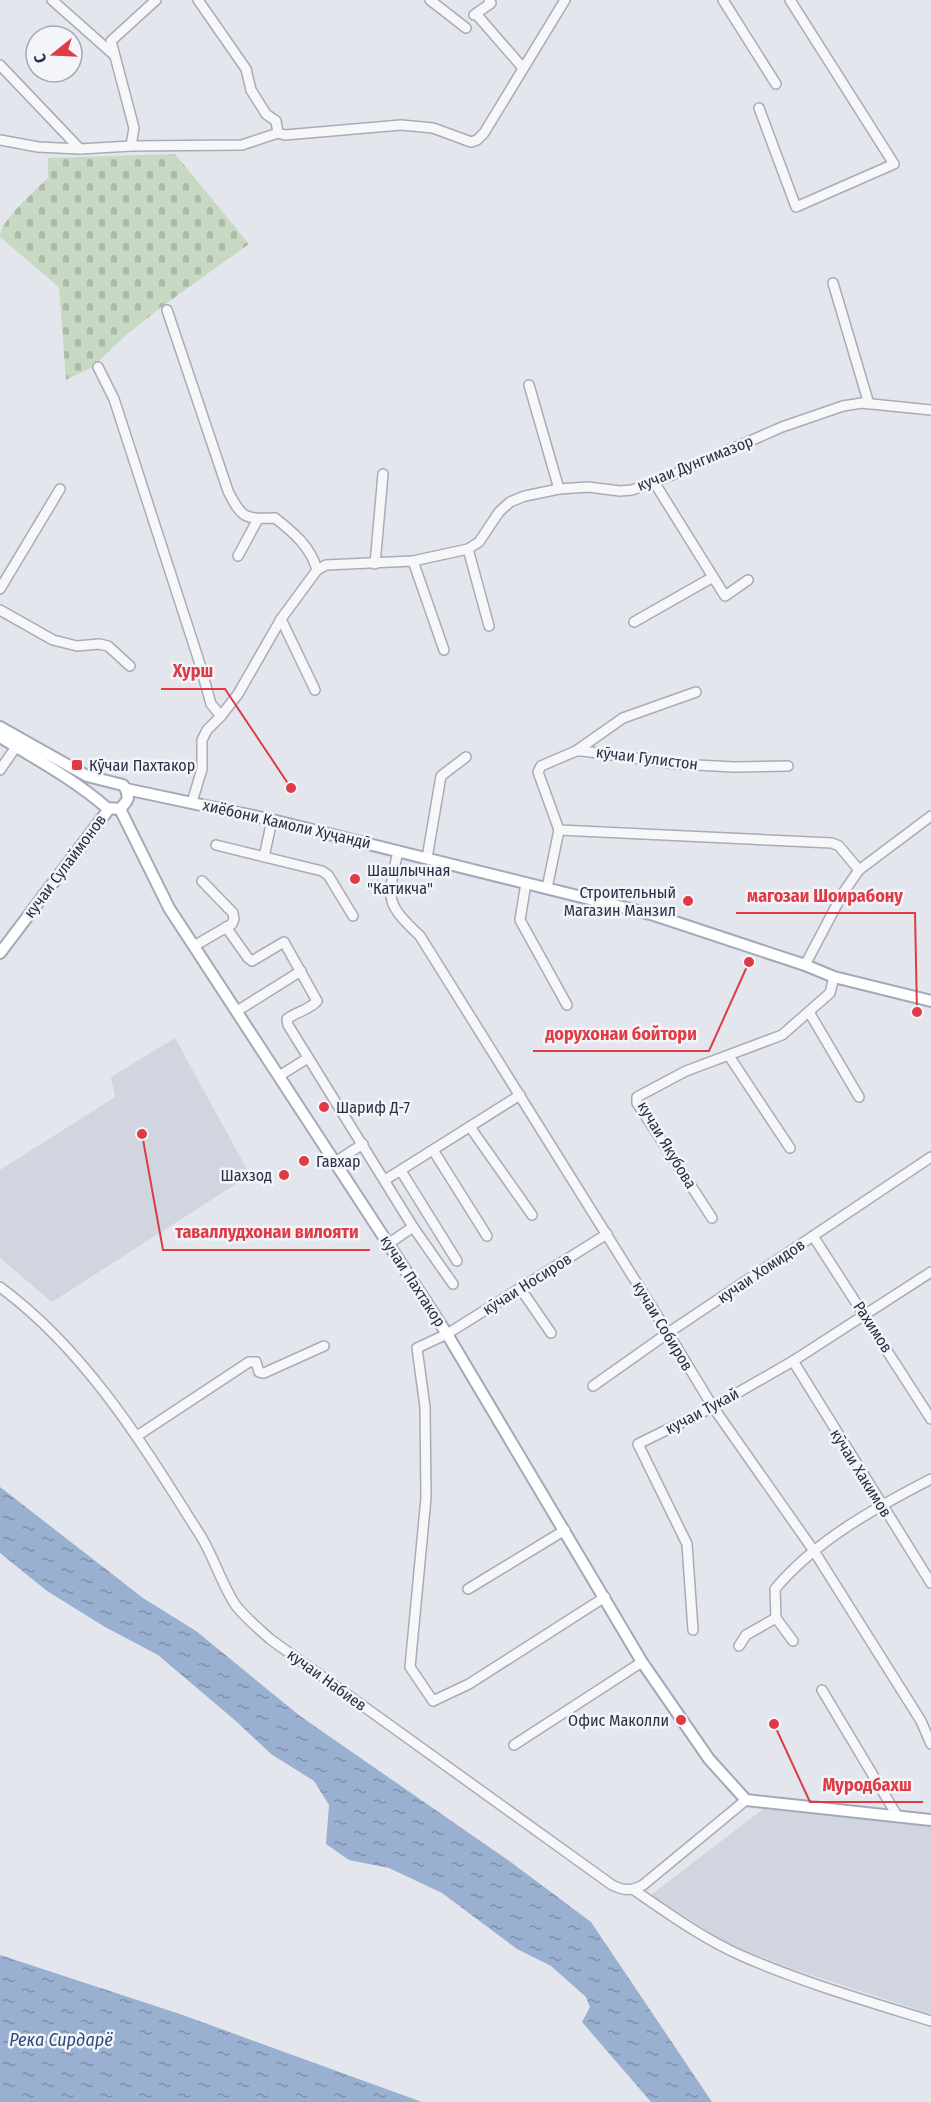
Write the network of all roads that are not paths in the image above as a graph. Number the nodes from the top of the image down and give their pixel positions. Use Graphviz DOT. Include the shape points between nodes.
graph roads {
  1 [pos="52,0"];
  2 [pos="156,0"];
  3 [pos="198,0"];
  4 [pos="430,0"];
  5 [pos="489,0"];
  6 [pos="565,0"];
  7 [pos="723,0"];
  8 [pos="790,0"];
  9 [pos="466,28"];
  10 [pos="114,55"];
  11 [pos="0,65"];
  12 [pos="523,68"];
  13 [pos="776,84"];
  14 [pos="759,108"];
  15 [pos="278,133"];
  16 [pos="0,140"];
  17 [pos="131,146"];
  18 [pos="81,149"];
  19 [pos="833,283"];
  20 [pos="167,310"];
  21 [pos="98,367"];
  22 [pos="528,385"];
  23 [pos="869,404"];
  24 [pos="931,410"];
  25 [pos="383,474"];
  26 [pos="654,482"];
  27 [pos="60,489"];
  28 [pos="559,489"];
  29 [pos="258,519"];
  30 [pos="468,549"];
  31 [pos="238,556"];
  32 [pos="413,561"];
  33 [pos="375,564"];
  34 [pos="317,570"];
  35 [pos="713,577"];
  36 [pos="748,580"];
  37 [pos="0,589"];
  38 [pos="0,610"];
  39 [pos="281,619"];
  40 [pos="634,622"];
  41 [pos="489,626"];
  42 [pos="444,650"];
  43 [pos="130,666"];
  44 [pos="315,690"];
  45 [pos="696,692"];
  46 [pos="221,716"];
  47 [pos="0,727"];
  48 [pos="0,737"];
  49 [pos="19,743"];
  50 [pos="576,751"];
  51 [pos="466,758"];
  52 [pos="788,766"];
  53 [pos="0,770"];
  54 [pos="114,782"];
  55 [pos="126,789"];
  56 [pos="152,793"];
  57 [pos="192,802"];
  58 [pos="113,806"];
  59 [pos="931,816"];
  60 [pos="272,820"];
  61 [pos="559,830"];
  62 [pos="216,845"];
  63 [pos="398,851"];
  64 [pos="264,857"];
  65 [pos="428,858"];
  66 [pos="859,870"];
  67 [pos="202,881"];
  68 [pos="526,883"];
  69 [pos="547,888"];
  70 [pos="353,916"];
  71 [pos="226,927"];
  72 [pos="194,946"];
  73 [pos="0,953"];
  74 [pos="805,965"];
  75 [pos="301,971"];
  76 [pos="834,977"];
  77 [pos="931,1001"];
  78 [pos="567,1005"];
  79 [pos="237,1011"];
  80 [pos="809,1012"];
  81 [pos="729,1056"];
  82 [pos="308,1058"];
  83 [pos="279,1076"];
  84 [pos="520,1095"];
  85 [pos="859,1097"];
  86 [pos="470,1126"];
  87 [pos="363,1144"];
  88 [pos="790,1148"];
  89 [pos="433,1150"];
  90 [pos="931,1157"];
  91 [pos="335,1162"];
  92 [pos="401,1171"];
  93 [pos="385,1180"];
  94 [pos="532,1215"];
  95 [pos="712,1218"];
  96 [pos="414,1227"];
  97 [pos="606,1234"];
  98 [pos="487,1236"];
  99 [pos="813,1236"];
  100 [pos="388,1244"];
  101 [pos="457,1261"];
  102 [pos="931,1272"];
  103 [pos="453,1284"];
  104 [pos="0,1287"];
  105 [pos="520,1288"];
  106 [pos="865,1316"];
  107 [pos="551,1333"];
  108 [pos="668,1333"];
  109 [pos="447,1334"];
  110 [pos="324,1346"];
  111 [pos="793,1361"];
  112 [pos="593,1386"];
  113 [pos="712,1407"];
  114 [pos="931,1419"];
  115 [pos="137,1436"];
  116 [pos="931,1479"];
  117 [pos="881,1505"];
  118 [pos="565,1530"];
  119 [pos="814,1551"];
  120 [pos="931,1584"];
  121 [pos="468,1590"];
  122 [pos="605,1597"];
  123 [pos="776,1617"];
  124 [pos="693,1630"];
  125 [pos="793,1641"];
  126 [pos="739,1646"];
  127 [pos="642,1662"];
  128 [pos="822,1690"];
  129 [pos="931,1744"];
  130 [pos="514,1745"];
  131 [pos="746,1800"];
  132 [pos="898,1817"];
  133 [pos="931,1821"];
  134 [pos="634,1890"];
  135 [pos="931,2021"];
  1 -- 10 [label="street"];
  2 -- 10 [label="street" via="111,40"];
  3 -- 15 [label="street" via="246,69 251,90 266,114 276,121"];
  4 -- 9 [label="street"];
  5 -- 12 [label="street" via="491,3 474,15"];
  6 -- 12 [label="street"];
  7 -- 13 [label="street"];
  8 -- 14 [label="street" via="894,164 796,207"];
  10 -- 17 [label="street" via="134,128"];
  11 -- 18 [label="street"];
  12 -- 15 [label="street" via="484,133 471,142 433,128 401,125"];
  15 -- 17 [label="street" via="242,145"];
  16 -- 18 [label="street"];
  17 -- 18 [label="street"];
  19 -- 23 [label="street"];
  20 -- 29 [label="street" via="228,491 237,509 251,519"];
  21 -- 46 [label="street" via="114,399 211,704"];
  22 -- 28 [label="street"];
  23 -- 24 [label="street, кучаи Дунгимазор"];
  23 -- 26 [label="street, кучаи Дунгимазор" via="843,406 782,427"];
  25 -- 33 [label="street"];
  26 -- 28 [label="street, кучаи Дунгимазор" via="620,491"];
  26 -- 35 [label="street"];
  27 -- 37 [label="street"];
  28 -- 30 [label="street, кучаи Дунгимазор" via="510,502 479,542"];
  29 -- 31 [label="street"];
  29 -- 34 [label="street" via="275,518 298,536 314,558"];
  30 -- 32 [label="street"];
  30 -- 41 [label="street"];
  32 -- 33 [label="street"];
  32 -- 42 [label="street"];
  33 -- 34 [label="street" via="326,565"];
  34 -- 39 [label="street"];
  35 -- 36 [label="street" via="725,596"];
  35 -- 40 [label="street"];
  38 -- 43 [label="street" via="53,640 77,646 108,646"];
  39 -- 44 [label="street"];
  39 -- 46 [label="street"];
  45 -- 50 [label="street" via="623,718"];
  46 -- 57 [label="street" via="202,740 202,769"];
  47 -- 49 [label="main road"];
  48 -- 49 [label="main road"];
  49 -- 53 [label="street"];
  49 -- 54 [label="main road" via="87,776"];
  49 -- 58 [label="main road"];
  50 -- 52 [label="street, кӯчаи Гулистон" via="677,764"];
  50 -- 61 [label="street, кӯчаи Гулистон" via="542,766 538,772"];
  51 -- 65 [label="street" via="441,776"];
  54 -- 55 [label="main road"];
  54 -- 58 [label="main road" via="100,793"];
  55 -- 56 [label="main road, хиёбони Камоли Хуҷандӣ"];
  55 -- 58 [label="main road" via="128,798"];
  56 -- 57 [label="main road, хиёбони Камоли Хуҷандӣ"];
  56 -- 58 [label="main road" via="128,807"];
  57 -- 60 [label="main road, хиёбони Камоли Хуҷандӣ"];
  58 -- 72 [label="main road, кучаи Пахтакор"];
  58 -- 73 [label="main road, кучаи Сулаймонов"];
  59 -- 66 [label="street"];
  60 -- 63 [label="main road, хиёбони Камоли Хуҷандӣ"];
  60 -- 64 [label="street"];
  61 -- 66 [label="street" via="832,843"];
  61 -- 69 [label="street"];
  62 -- 64 [label="street"];
  63 -- 65 [label="main road, хиёбони Камоли Хуҷандӣ"];
  63 -- 84 [label="street, кучаи Собиров" via="390,890 392,904 420,936"];
  64 -- 70 [label="street" via="322,871"];
  65 -- 68 [label="main road, хиёбони Камоли Хуҷандӣ"];
  66 -- 74 [label="street"];
  67 -- 71 [label="street" via="233,913 232,924"];
  68 -- 69 [label="main road, хиёбони Камоли Хуҷандӣ"];
  68 -- 78 [label="street" via="520,920"];
  69 -- 74 [label="main road, хиёбони Камоли Хуҷандӣ" via="654,915"];
  71 -- 72 [label="street"];
  71 -- 75 [label="street, кучаи Пахтакор" via="252,961 285,942"];
  72 -- 79 [label="main road, кучаи Пахтакор"];
  74 -- 76 [label="main road, хиёбони Камоли Хуҷандӣ"];
  75 -- 79 [label="street"];
  75 -- 82 [label="street, кучаи Пахтакор" via="317,1000 287,1019"];
  76 -- 77 [label="main road, хиёбони Камоли Хуҷандӣ"];
  76 -- 80 [label="street, кучаи Якубова" via="830,993"];
  79 -- 83 [label="main road, кучаи Пахтакор"];
  80 -- 81 [label="street, кучаи Якубова" via="782,1035"];
  80 -- 85 [label="street"];
  81 -- 88 [label="street"];
  81 -- 95 [label="street, кучаи Якубова" via="686,1071 637,1097"];
  82 -- 83 [label="street"];
  82 -- 87 [label="street, кучаи Пахтакор"];
  83 -- 91 [label="main road, кучаи Пахтакор"];
  84 -- 86 [label="street"];
  84 -- 97 [label="street, кучаи Собиров"];
  86 -- 89 [label="street"];
  86 -- 94 [label="street"];
  87 -- 91 [label="street"];
  87 -- 93 [label="street, кучаи Пахтакор"];
  89 -- 92 [label="street"];
  89 -- 98 [label="street"];
  90 -- 99 [label="street, кучаи Хомидов"];
  91 -- 100 [label="main road, кучаи Пахтакор"];
  92 -- 93 [label="street"];
  92 -- 101 [label="street"];
  93 -- 96 [label="street, кучаи Пахтакор"];
  96 -- 100 [label="street"];
  96 -- 103 [label="street, кучаи Пахтакор"];
  97 -- 105 [label="street, кӯчаи Носиров"];
  97 -- 108 [label="street, кучаи Собиров"];
  99 -- 106 [label="street, Рахимов"];
  99 -- 108 [label="street, кучаи Хомидов"];
  100 -- 109 [label="main road, кучаи Пахтакор"];
  102 -- 106 [label="street, кучаи Тукай"];
  104 -- 115 [label="street, кучаи Набиев" via="50,1330 90,1374"];
  105 -- 107 [label="street"];
  105 -- 109 [label="street, кӯчаи Носиров"];
  106 -- 111 [label="street, кучаи Тукай"];
  106 -- 114 [label="street, Рахимов"];
  108 -- 112 [label="street, кучаи Хомидов"];
  108 -- 113 [label="street, кучаи Собиров"];
  109 -- 118 [label="main road, кучаи Пахтакор"];
  109 -- 122 [label="street, кӯчаи Носиров" via="417,1348 425,1407 426,1498 410,1667 433,1701 469,1684"];
  110 -- 115 [label="street" via="264,1373 259,1372 253,1360"];
  111 -- 113 [label="street, кучаи Тукай"];
  111 -- 117 [label="street, кӯчаи Хакимов"];
  113 -- 119 [label="street, кучаи Собиров"];
  113 -- 124 [label="street, кучаи Тукай" via="638,1444 687,1544"];
  115 -- 134 [label="street, кучаи Набиев" via="206,1545 236,1606 270,1639 612,1885"];
  116 -- 117 [label="street"];
  117 -- 119 [label="street"];
  117 -- 120 [label="street, кӯчаи Хакимов"];
  118 -- 121 [label="street"];
  118 -- 122 [label="main road, кучаи Пахтакор"];
  119 -- 123 [label="street" via="775,1589"];
  119 -- 129 [label="street, кучаи Собиров" via="921,1721"];
  122 -- 127 [label="main road, кучаи Пахтакор"];
  123 -- 125 [label="street"];
  123 -- 126 [label="street" via="746,1635"];
  127 -- 130 [label="street"];
  127 -- 131 [label="main road, кучаи Пахтакор" via="709,1759"];
  128 -- 132 [label="street"];
  131 -- 132 [label="main road"];
  131 -- 134 [label="street"];
  132 -- 133 [label="main road"];
  134 -- 135 [label="street, кучаи Набиев" via="693,1930 739,1954"];
}
